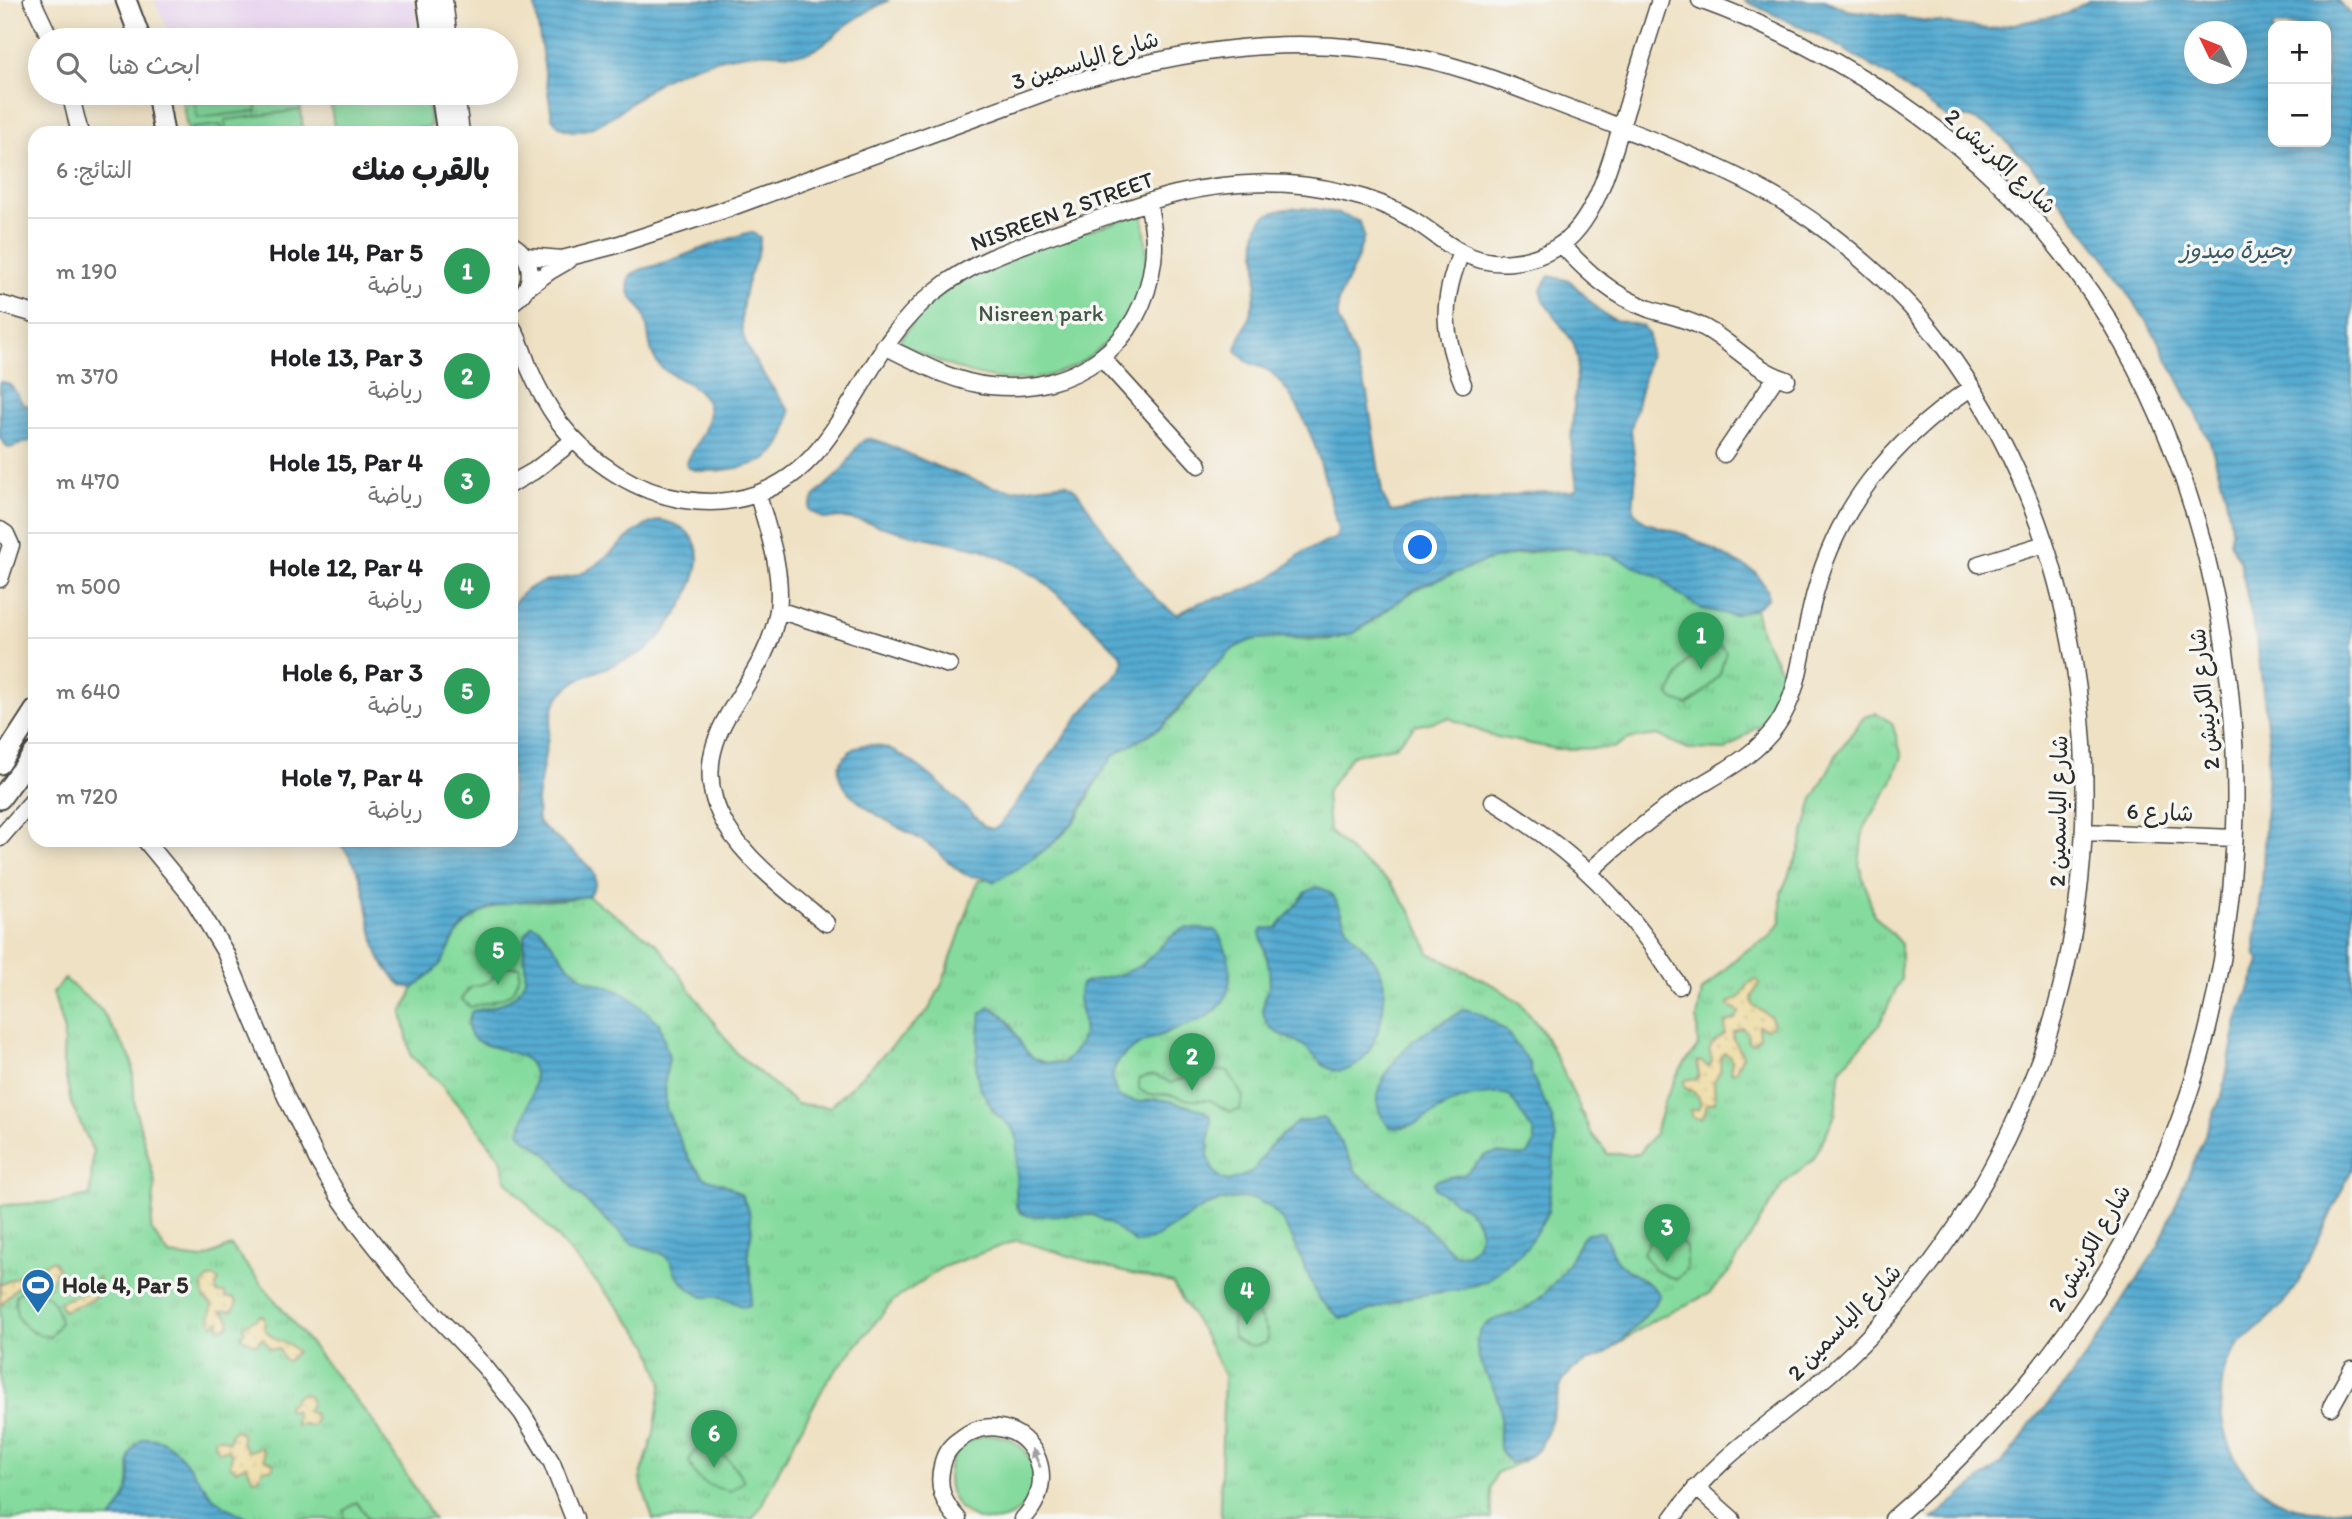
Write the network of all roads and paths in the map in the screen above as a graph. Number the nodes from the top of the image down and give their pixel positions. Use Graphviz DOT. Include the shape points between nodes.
graph roads {
  1 [pos="32,0"];
  2 [pos="126,0"];
  3 [pos="427,0"];
  4 [pos="444,0"];
  5 [pos="1660,0"];
  6 [pos="1700,0"];
  7 [pos="45,28"];
  8 [pos="136,28"];
  9 [pos="431,28"];
  10 [pos="448,28"];
  11 [pos="73,105"];
  12 [pos="159,105"];
  13 [pos="442,105"];
  14 [pos="458,105"];
  15 [pos="78,126"];
  16 [pos="163,126"];
  17 [pos="445,126"];
  18 [pos="460,126"];
  19 [pos="1620,128"];
  20 [pos="1148,202"];
  21 [pos="1562,245"];
  22 [pos="518,250"];
  23 [pos="1461,253"];
  24 [pos="526,256"];
  25 [pos="574,258"];
  26 [pos="520,295"];
  27 [pos="0,304"];
  28 [pos="28,312"];
  29 [pos="518,337"];
  30 [pos="521,342"];
  31 [pos="884,346"];
  32 [pos="1102,358"];
  33 [pos="1463,384"];
  34 [pos="1972,387"];
  35 [pos="574,440"];
  36 [pos="1724,454"];
  37 [pos="1199,465"];
  38 [pos="518,480"];
  39 [pos="758,495"];
  40 [pos="0,530"];
  41 [pos="2045,544"];
  42 [pos="1979,564"];
  43 [pos="0,579"];
  44 [pos="778,610"];
  45 [pos="949,665"];
  46 [pos="28,721"];
  47 [pos="28,763"];
  48 [pos="0,764"];
  49 [pos="0,799"];
  50 [pos="1493,801"];
  51 [pos="28,806"];
  52 [pos="2084,832"];
  53 [pos="0,838"];
  54 [pos="2234,838"];
  55 [pos="151,847"];
  56 [pos="1589,872"];
  57 [pos="826,923"];
  58 [pos="1679,986"];
  59 [pos="2352,1369"];
  60 [pos="2331,1407"];
  61 [pos="1696,1487"];
  62 [pos="574,1519"];
  63 [pos="958,1519"];
  64 [pos="1023,1519"];
  65 [pos="1672,1519"];
  66 [pos="1732,1519"];
  67 [pos="1893,1519"];
  1 -- 7 [label="street"];
  2 -- 8 [label="main road"];
  3 -- 9 [label="main road"];
  4 -- 10 [label="street"];
  5 -- 19 [label="street, NISREEN 2 STREET"];
  6 -- 54 [label="street, شارع الكرنيش 2" via="1822,54 1943,134 2034,219 2109,321 2164,430 2210,577 2231,693"];
  11 -- 15 [label="street"];
  12 -- 16 [label="main road"];
  13 -- 17 [label="main road"];
  14 -- 18 [label="street"];
  19 -- 21 [label="street, NISREEN 2 STREET" via="1600,191"];
  19 -- 25 [label="street, شارع الياسمين 3" via="1422,58 1327,46 1209,50 1065,85 720,211"];
  19 -- 34 [label="street, شارع الياسمين 2" via="1723,169 1820,225 1903,299"];
  20 -- 23 [label="street, NISREEN 2 STREET" via="1228,186 1283,184 1332,190 1406,215"];
  20 -- 31 [label="street, NISREEN 2 STREET" via="1013,248 958,275 911,313"];
  20 -- 32 [label="street" via="1154,249 1148,287 1122,339"];
  21 -- 23 [label="street, NISREEN 2 STREET" via="1513,263 1486,262"];
  21 -- 36 [label="street" via="1601,284 1624,299 1707,330 1782,379"];
  22 -- 24 [label="street"];
  23 -- 33 [label="street" via="1452,273 1445,314 1451,355"];
  24 -- 25 [label="street, شارع الياسمين 3"];
  24 -- 26 [label="street, NISREEN 2 STREET" via="530,276"];
  25 -- 26 [label="street, شارع الياسمين 3"];
  26 -- 30 [label="street, NISREEN 2 STREET"];
  27 -- 28 [label="street"];
  29 -- 30 [label="street, NISREEN 2 STREET"];
  30 -- 35 [label="street, NISREEN 2 STREET" via="547,404"];
  31 -- 32 [label="street" via="959,379 988,386 1048,383"];
  31 -- 39 [label="street, NISREEN 2 STREET" via="821,447 803,467"];
  32 -- 37 [label="street"];
  34 -- 41 [label="street, شارع الياسمين 2" via="2020,479"];
  34 -- 56 [label="street" via="1902,443 1881,465 1841,524 1815,591 1795,688 1776,727 1749,755 1658,814"];
  35 -- 38 [label="street"];
  35 -- 39 [label="street, NISREEN 2 STREET" via="618,477 671,498 729,500"];
  39 -- 44 [label="street" via="776,565"];
  40 -- 43 [label="street" via="11,545"];
  41 -- 42 [label="street"];
  41 -- 52 [label="street, شارع الياسمين 2" via="2062,600 2077,680 2086,774"];
  44 -- 45 [label="street"];
  44 -- 57 [label="street" via="759,666 719,732 712,783 722,820 744,852"];
  46 -- 48 [label="main road"];
  47 -- 49 [label="main road"];
  50 -- 56 [label="street"];
  51 -- 53 [label="street"];
  52 -- 54 [label="street, شارع 6"];
  52 -- 61 [label="street, شارع الياسمين 2" via="2080,892 2056,1009 2015,1122 1987,1176 1928,1266 1882,1322 1840,1365"];
  54 -- 67 [label="street, شارع الكرنيش 2" via="2225,948 2208,1029 2183,1108 2139,1211 2050,1356 1976,1443"];
  55 -- 62 [label="street" via="192,897 225,952 286,1097 338,1195 405,1283 522,1413 552,1463"];
  56 -- 58 [label="street" via="1653,945"];
  59 -- 60 [label="street"];
  61 -- 65 [label="street, شارع الياسمين 2"];
  61 -- 66 [label="street"];
  64 -- 63 [label="street, one-way" via="1041,1490 1038,1457 1028,1443 998,1428 965,1434 943,1459 941,1493"];
}
